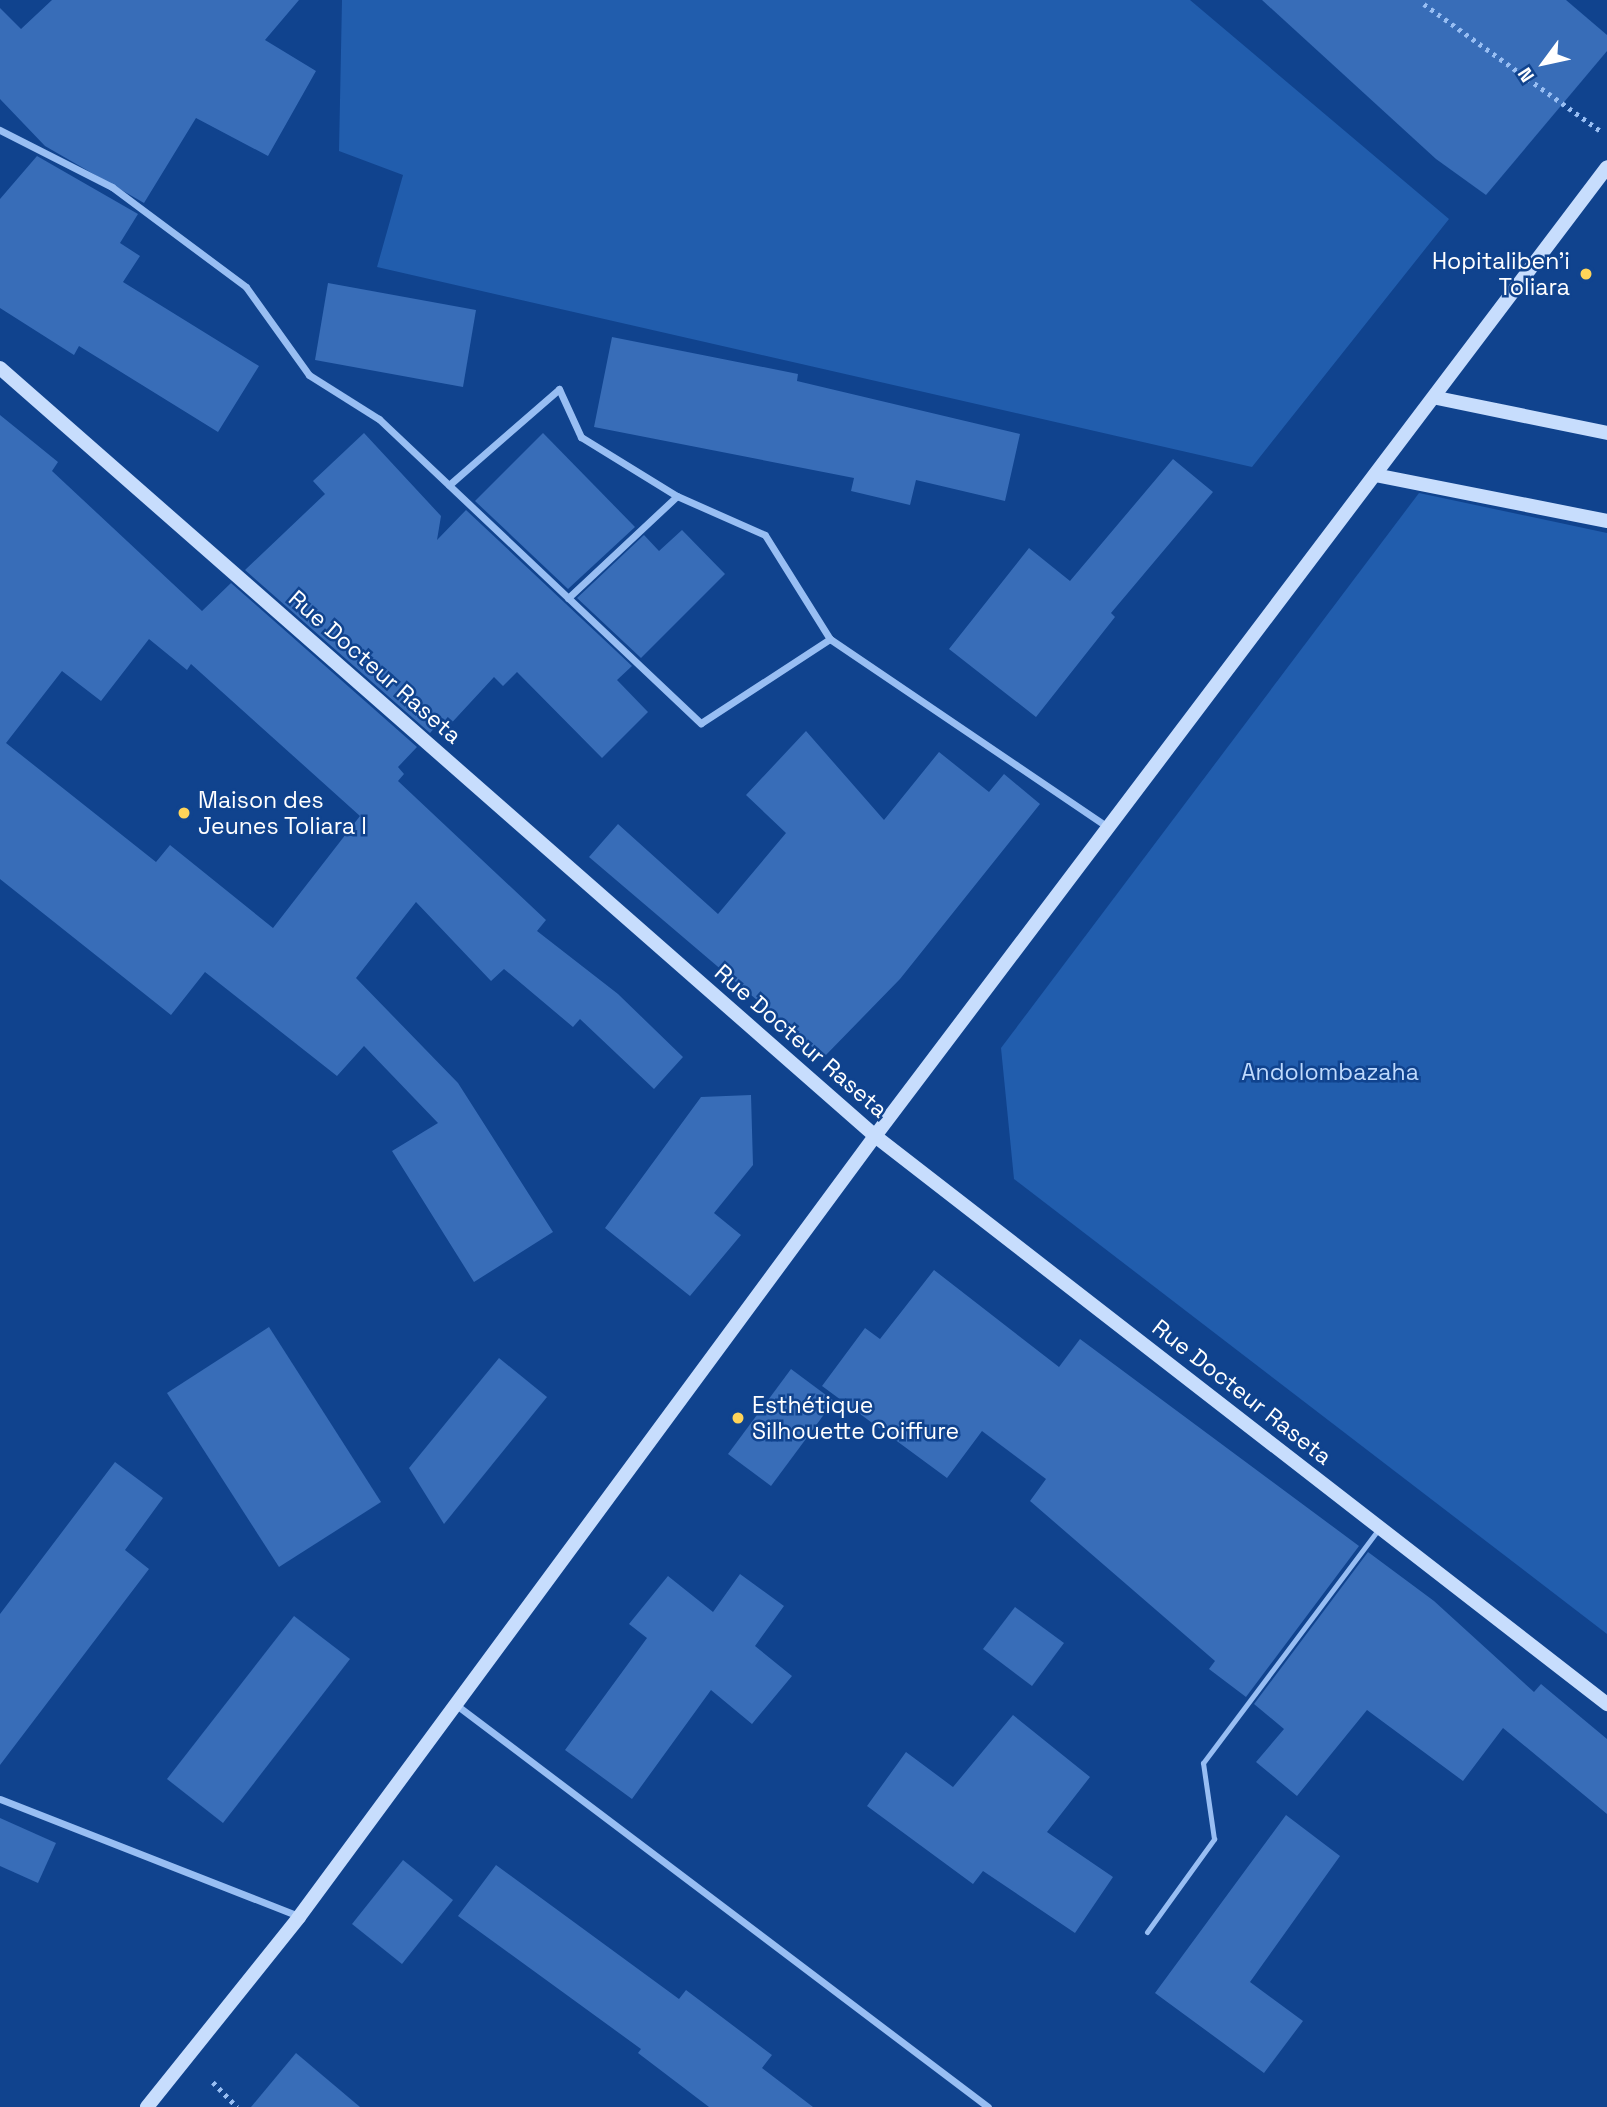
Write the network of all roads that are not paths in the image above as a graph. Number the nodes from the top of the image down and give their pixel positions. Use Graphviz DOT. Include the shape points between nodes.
graph roads {
  1 [pos="0,130"];
  2 [pos="1607,167"];
  3 [pos="0,368"];
  4 [pos="1437,398"];
  5 [pos="1607,433"];
  6 [pos="1375,475"];
  7 [pos="449,485"];
  8 [pos="677,496"];
  9 [pos="1607,521"];
  10 [pos="568,598"];
  11 [pos="830,639"];
  12 [pos="1109,827"];
  13 [pos="874,1136"];
  14 [pos="1380,1528"];
  15 [pos="454,1703"];
  16 [pos="1607,1704"];
  17 [pos="0,1799"];
  18 [pos="299,1917"];
  19 [pos="1147,1932"];
  20 [pos="148,2107"];
  21 [pos="988,2107"];
  1 -- 7 [label="street" via="112,187 246,287 309,375 379,419"];
  2 -- 4 [label="street"];
  3 -- 13 [label="street, Rue Docteur Raseta"];
  4 -- 5 [label="street"];
  4 -- 6 [label="street"];
  6 -- 9 [label="street"];
  6 -- 12 [label="street"];
  7 -- 8 [label="street" via="559,389 581,437"];
  7 -- 10 [label="street"];
  8 -- 10 [label="street"];
  8 -- 11 [label="street" via="765,535"];
  10 -- 11 [label="street" via="701,723"];
  11 -- 12 [label="street"];
  12 -- 13 [label="street"];
  13 -- 14 [label="street, Rue Docteur Raseta"];
  13 -- 15 [label="street"];
  14 -- 16 [label="street, Rue Docteur Raseta"];
  14 -- 19 [label="lane" via="1203,1763 1214,1839"];
  15 -- 18 [label="street"];
  15 -- 21 [label="street"];
  17 -- 18 [label="street"];
  18 -- 20 [label="street"];
}
